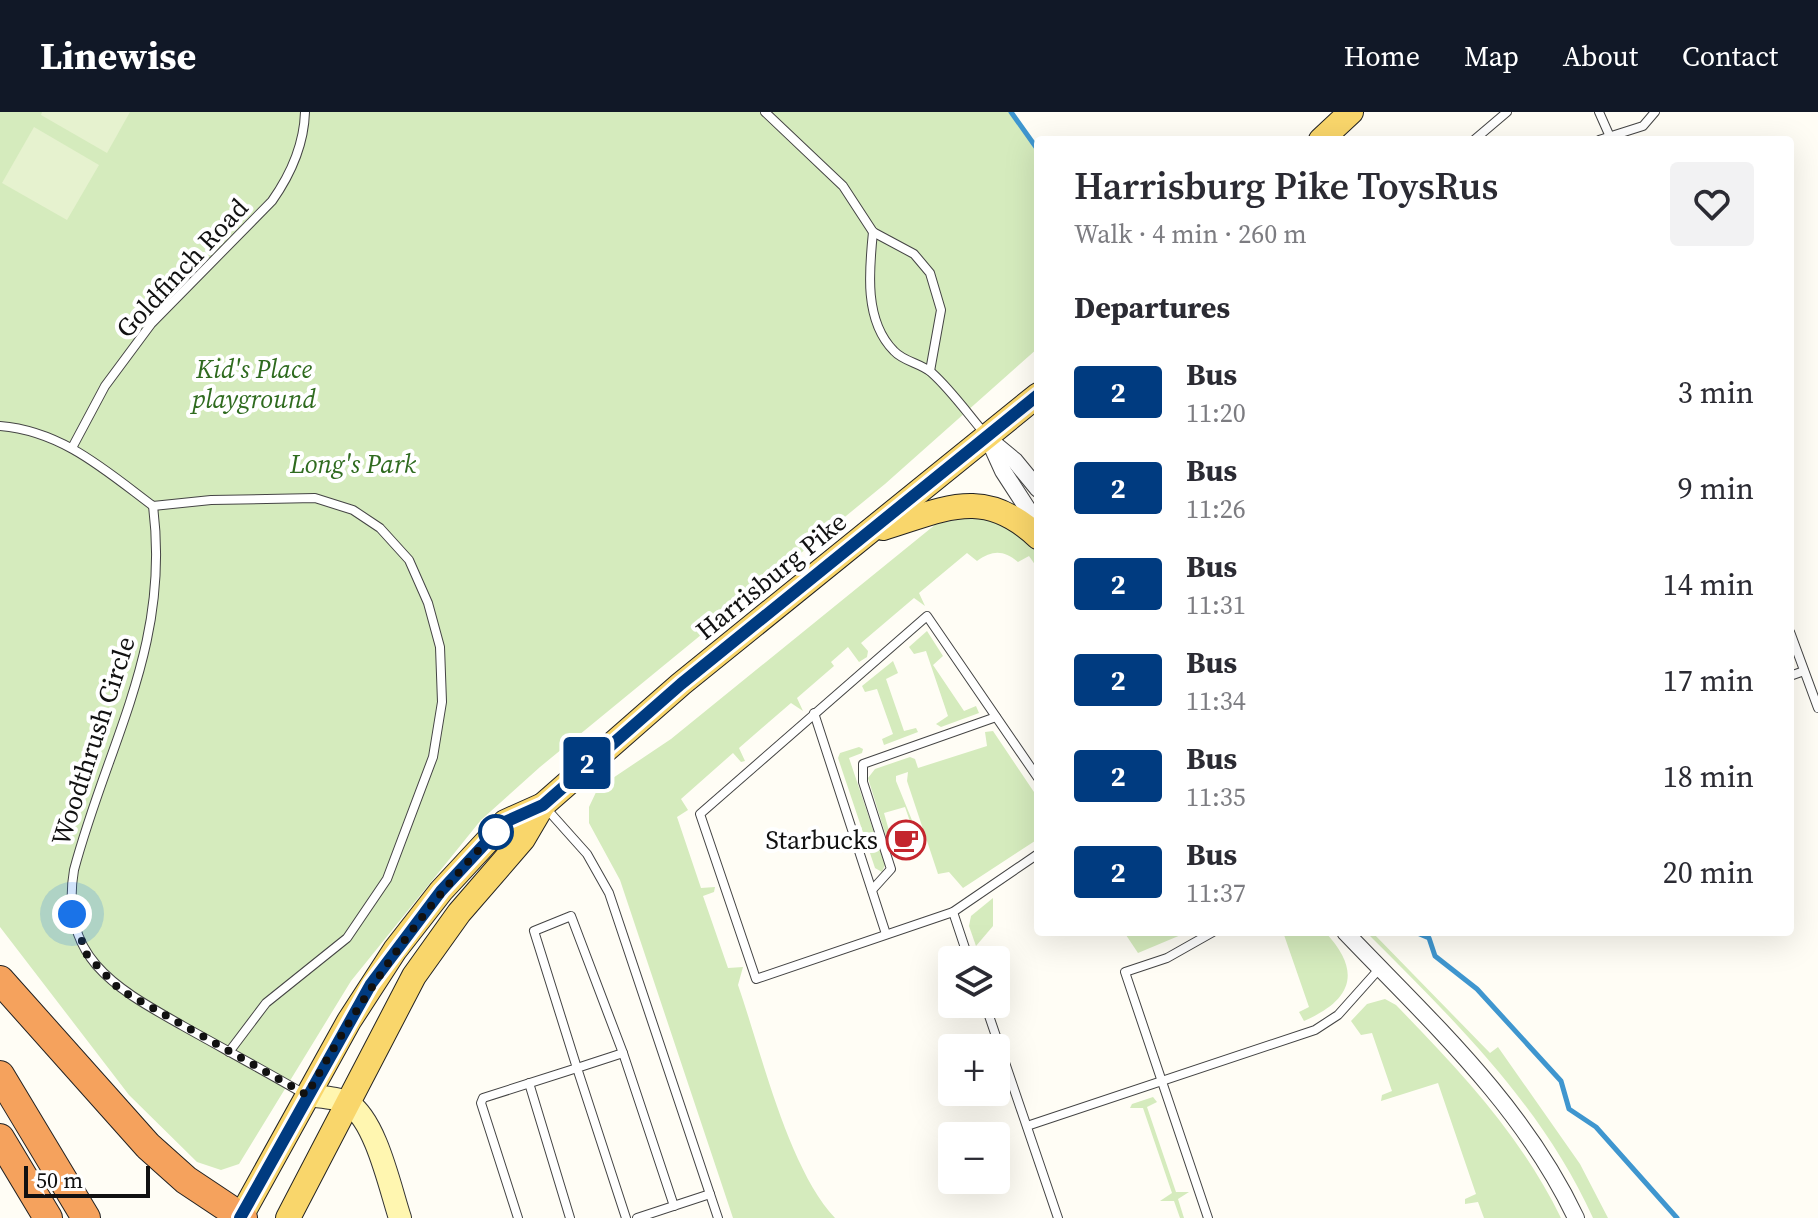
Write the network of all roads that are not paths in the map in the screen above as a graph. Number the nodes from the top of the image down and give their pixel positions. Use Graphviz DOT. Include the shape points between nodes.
graph roads {
  1 [pos="305,112"];
  2 [pos="765,112"];
  3 [pos="1351,112"];
  4 [pos="1507,112"];
  5 [pos="1599,112"];
  6 [pos="1655,112"];
  7 [pos="1325,136"];
  8 [pos="1479,136"];
  9 [pos="1609,136"];
  10 [pos="1619,136"];
  11 [pos="873,232"];
  12 [pos="930,371"];
  13 [pos="1034,398"];
  14 [pos="0,426"];
  15 [pos="988,438"];
  16 [pos="73,446"];
  17 [pos="1034,484"];
  18 [pos="153,506"];
  19 [pos="1034,519"];
  20 [pos="870,533"];
  21 [pos="1034,534"];
  22 [pos="1794,643"];
  23 [pos="1804,671"];
  24 [pos="1794,675"];
  25 [pos="1818,708"];
  26 [pos="814,713"];
  27 [pos="996,717"];
  28 [pos="1034,772"];
  29 [pos="543,805"];
  30 [pos="1034,857"];
  31 [pos="872,890"];
  32 [pos="953,912"];
  33 [pos="886,934"];
  34 [pos="1206,936"];
  35 [pos="1349,936"];
  36 [pos="964,946"];
  37 [pos="1380,968"];
  38 [pos="0,980"];
  39 [pos="385,993"];
  40 [pos="990,1018"];
  41 [pos="229,1052"];
  42 [pos="623,1053"];
  43 [pos="577,1068"];
  44 [pos="0,1075"];
  45 [pos="1162,1080"];
  46 [pos="529,1083"];
  47 [pos="307,1095"];
  48 [pos="347,1102"];
  49 [pos="1027,1126"];
  50 [pos="0,1138"];
  51 [pos="710,1194"];
  52 [pos="674,1206"];
  53 [pos="241,1217"];
  54 [pos="48,1218"];
  55 [pos="86,1218"];
  56 [pos="288,1218"];
  57 [pos="400,1218"];
  58 [pos="518,1218"];
  59 [pos="570,1218"];
  60 [pos="626,1218"];
  61 [pos="637,1218"];
  62 [pos="718,1218"];
  63 [pos="1058,1218"];
  64 [pos="1208,1218"];
  65 [pos="1576,1218"];
  1 -- 16 [label="lane, Goldfinch Road" via="299,152 272,201 151,324 105,386"];
  2 -- 11 [label="lane" via="843,186"];
  3 -- 7 [label="main road"];
  4 -- 8 [label="lane"];
  5 -- 9 [label="lane"];
  6 -- 10 [label="lane" via="1643,126"];
  11 -- 12 [label="lane" via="870,286 882,332 895,352"];
  11 -- 12 [label="lane" via="914,254 935,284 941,322"];
  12 -- 15 [label="lane"];
  13 -- 15 [label="main road, Harrisburg Pike"];
  14 -- 16 [label="lane"];
  15 -- 17 [label="street"];
  15 -- 19 [label="street"];
  15 -- 20 [label="main road, Harrisburg Pike"];
  16 -- 18 [label="lane"];
  18 -- 41 [label="lane, Woodthrush Circle" via="156,569 145,658 78,854 72,914 80,942 107,979"];
  18 -- 41 [label="lane" via="315,498 353,510 380,528 409,560 440,647 442,702 433,757 383,887 347,938 266,1003"];
  20 -- 21 [label="main road" via="977,504 1005,513"];
  20 -- 29 [label="main road, Harrisburg Pike" via="681,684"];
  22 -- 23 [label="lane"];
  23 -- 24 [label="lane"];
  23 -- 25 [label="lane"];
  26 -- 27 [label="lane" via="927,616"];
  26 -- 31 [label="lane"];
  26 -- 33 [label="lane" via="700,814 756,979"];
  27 -- 28 [label="lane"];
  27 -- 31 [label="lane" via="865,762 861,773 891,869"];
  29 -- 39 [label="main road, Harrisburg Pike" via="505,822 417,920"];
  29 -- 51 [label="lane" via="587,854 605,885"];
  30 -- 32 [label="lane"];
  31 -- 33 [label="lane"];
  32 -- 33 [label="lane"];
  32 -- 36 [label="lane"];
  34 -- 45 [label="lane" via="1167,958 1125,972"];
  35 -- 37 [label="street"];
  37 -- 45 [label="lane" via="1328,1023"];
  37 -- 65 [label="street" via="1491,1084 1530,1135"];
  38 -- 53 [label="highway" via="148,1146"];
  39 -- 47 [label="main road, Harrisburg Pike"];
  39 -- 48 [label="main road, Harrisburg Pike"];
  40 -- 49 [label="lane"];
  41 -- 47 [label="lane, Woodthrush Circle"];
  42 -- 43 [label="lane"];
  42 -- 43 [label="lane" via="574,917 536,928"];
  42 -- 52 [label="lane"];
  43 -- 46 [label="lane"];
  43 -- 60 [label="lane"];
  44 -- 55 [label="highway"];
  45 -- 49 [label="lane"];
  45 -- 64 [label="lane"];
  46 -- 58 [label="lane" via="481,1103"];
  46 -- 59 [label="lane"];
  47 -- 48 [label="street"];
  47 -- 53 [label="main road, Harrisburg Pike"];
  48 -- 56 [label="main road, Harrisburg Pike"];
  48 -- 57 [label="street" via="377,1148"];
  49 -- 63 [label="lane"];
  50 -- 54 [label="highway"];
  51 -- 52 [label="lane"];
  51 -- 62 [label="lane"];
  52 -- 61 [label="lane"];
}
